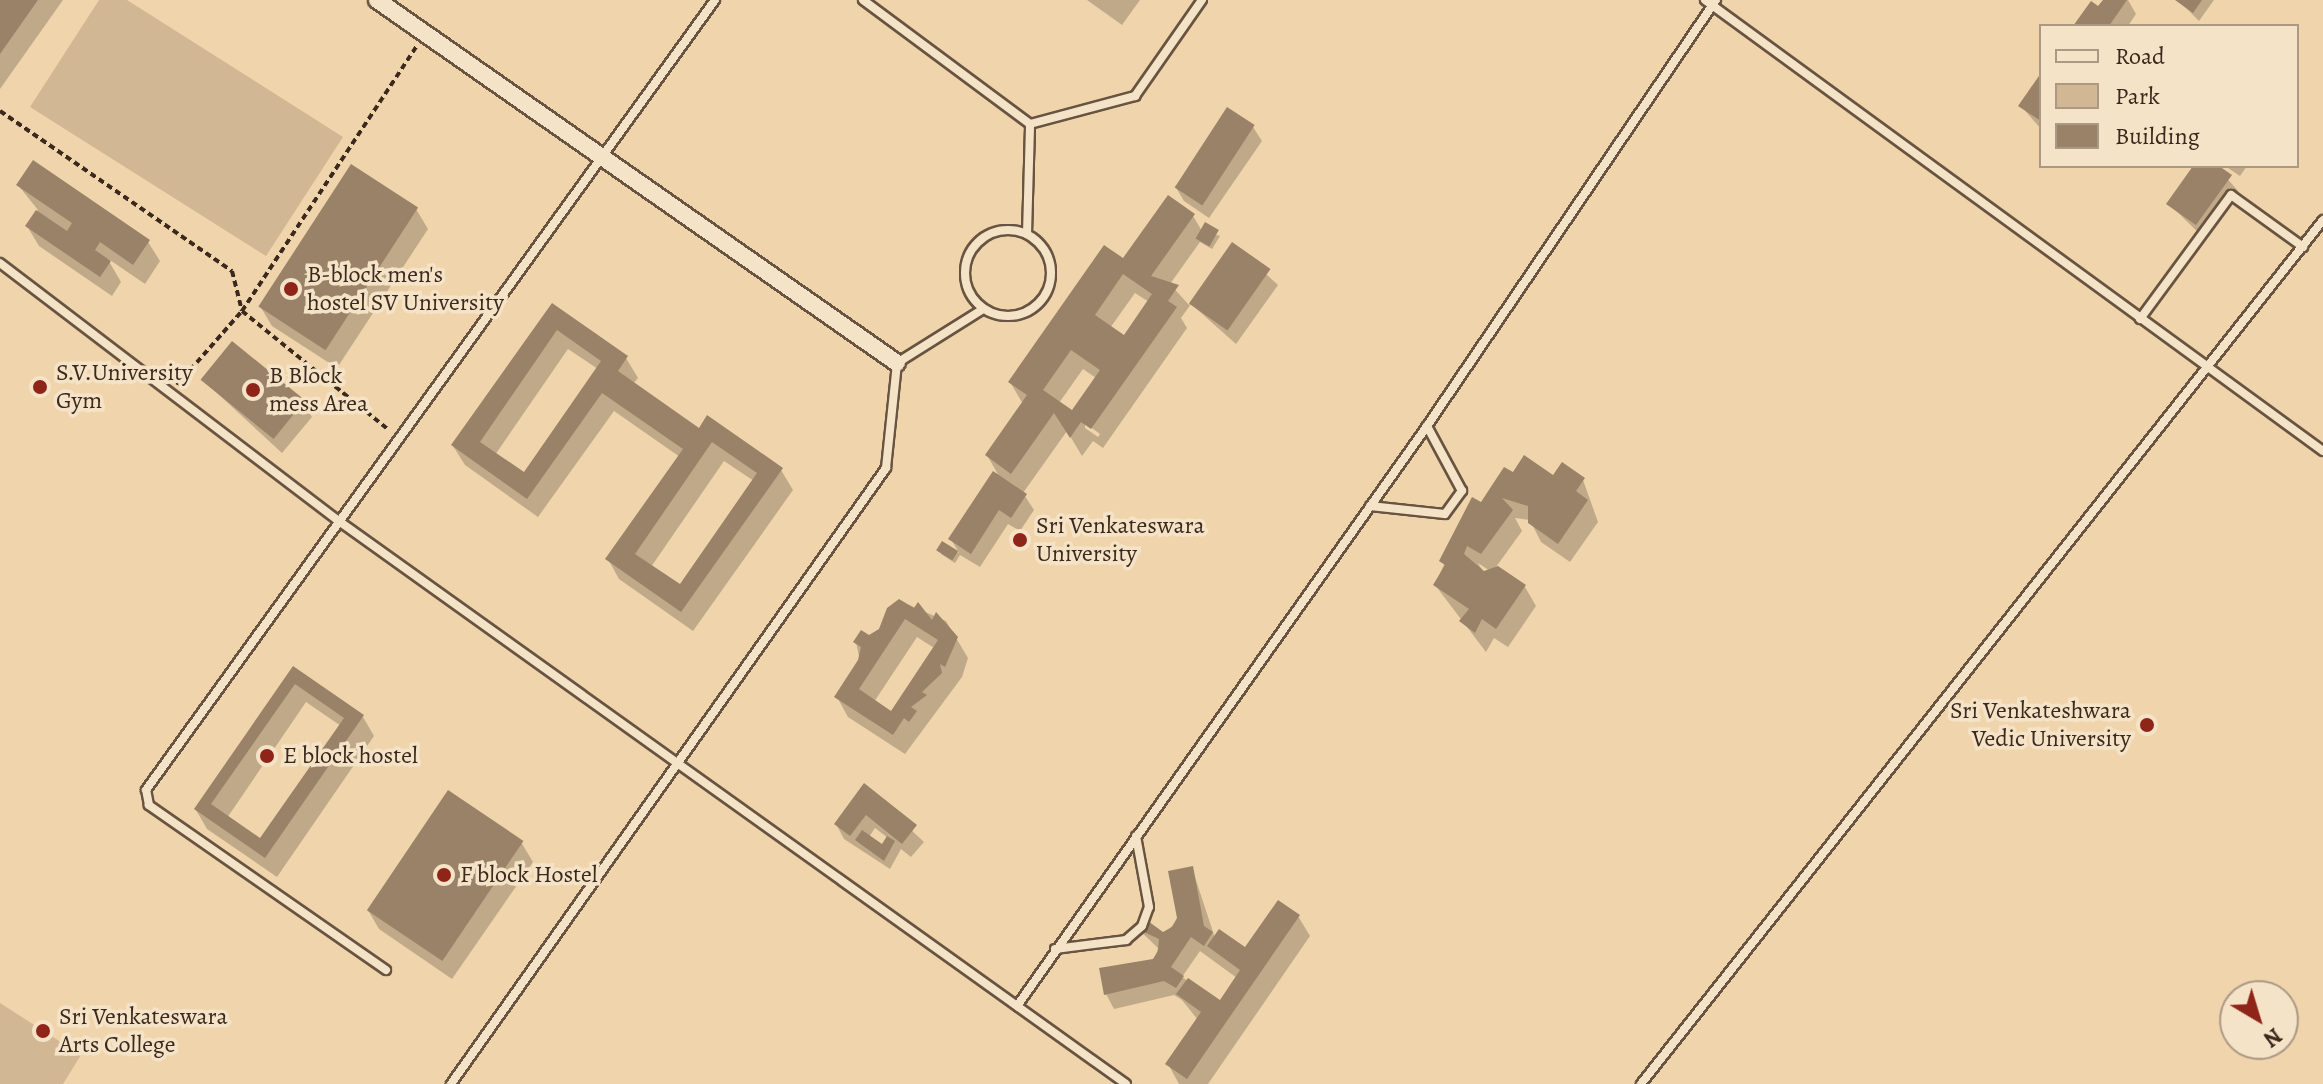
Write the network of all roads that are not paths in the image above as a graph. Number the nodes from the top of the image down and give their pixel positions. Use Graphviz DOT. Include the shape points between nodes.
graph roads {
  1 [pos="377,0"];
  2 [pos="715,0"];
  3 [pos="863,0"];
  4 [pos="1202,0"];
  5 [pos="1711,2"];
  6 [pos="1030,124"];
  7 [pos="604,159"];
  8 [pos="2323,220"];
  9 [pos="1027,234"];
  10 [pos="2303,247"];
  11 [pos="0,263"];
  12 [pos="983,309"];
  13 [pos="2140,319"];
  14 [pos="897,363"];
  15 [pos="2207,366"];
  16 [pos="1427,426"];
  17 [pos="2323,451"];
  18 [pos="1370,506"];
  19 [pos="336,519"];
  20 [pos="676,758"];
  21 [pos="1136,836"];
  22 [pos="1055,949"];
  23 [pos="386,970"];
  24 [pos="1017,1006"];
  25 [pos="451,1084"];
  26 [pos="1126,1084"];
  27 [pos="1641,1084"];
  1 -- 7 [label="street"];
  2 -- 7 [label="lane"];
  3 -- 6 [label="lane"];
  4 -- 6 [label="lane" via="1135,96"];
  5 -- 13 [label="lane"];
  5 -- 16 [label="lane"];
  6 -- 9 [label="lane"];
  7 -- 14 [label="street"];
  7 -- 19 [label="lane"];
  8 -- 10 [label="lane"];
  9 -- 12 [label="lane" via="999,230 967,258 967,287"];
  9 -- 12 [label="lane" via="1052,267 1046,295 1011,317"];
  10 -- 13 [label="lane" via="2231,195"];
  10 -- 15 [label="lane"];
  11 -- 19 [label="lane"];
  12 -- 14 [label="lane"];
  13 -- 15 [label="lane"];
  14 -- 20 [label="lane" via="886,468"];
  15 -- 17 [label="lane"];
  15 -- 27 [label="lane"];
  16 -- 18 [label="lane"];
  16 -- 18 [label="lane" via="1462,491 1445,514"];
  18 -- 21 [label="lane"];
  19 -- 20 [label="lane"];
  19 -- 23 [label="lane" via="145,797"];
  20 -- 24 [label="lane"];
  20 -- 25 [label="lane"];
  21 -- 22 [label="lane"];
  21 -- 22 [label="lane" via="1149,907 1142,926 1126,940"];
  22 -- 24 [label="lane"];
  24 -- 26 [label="lane"];
}
